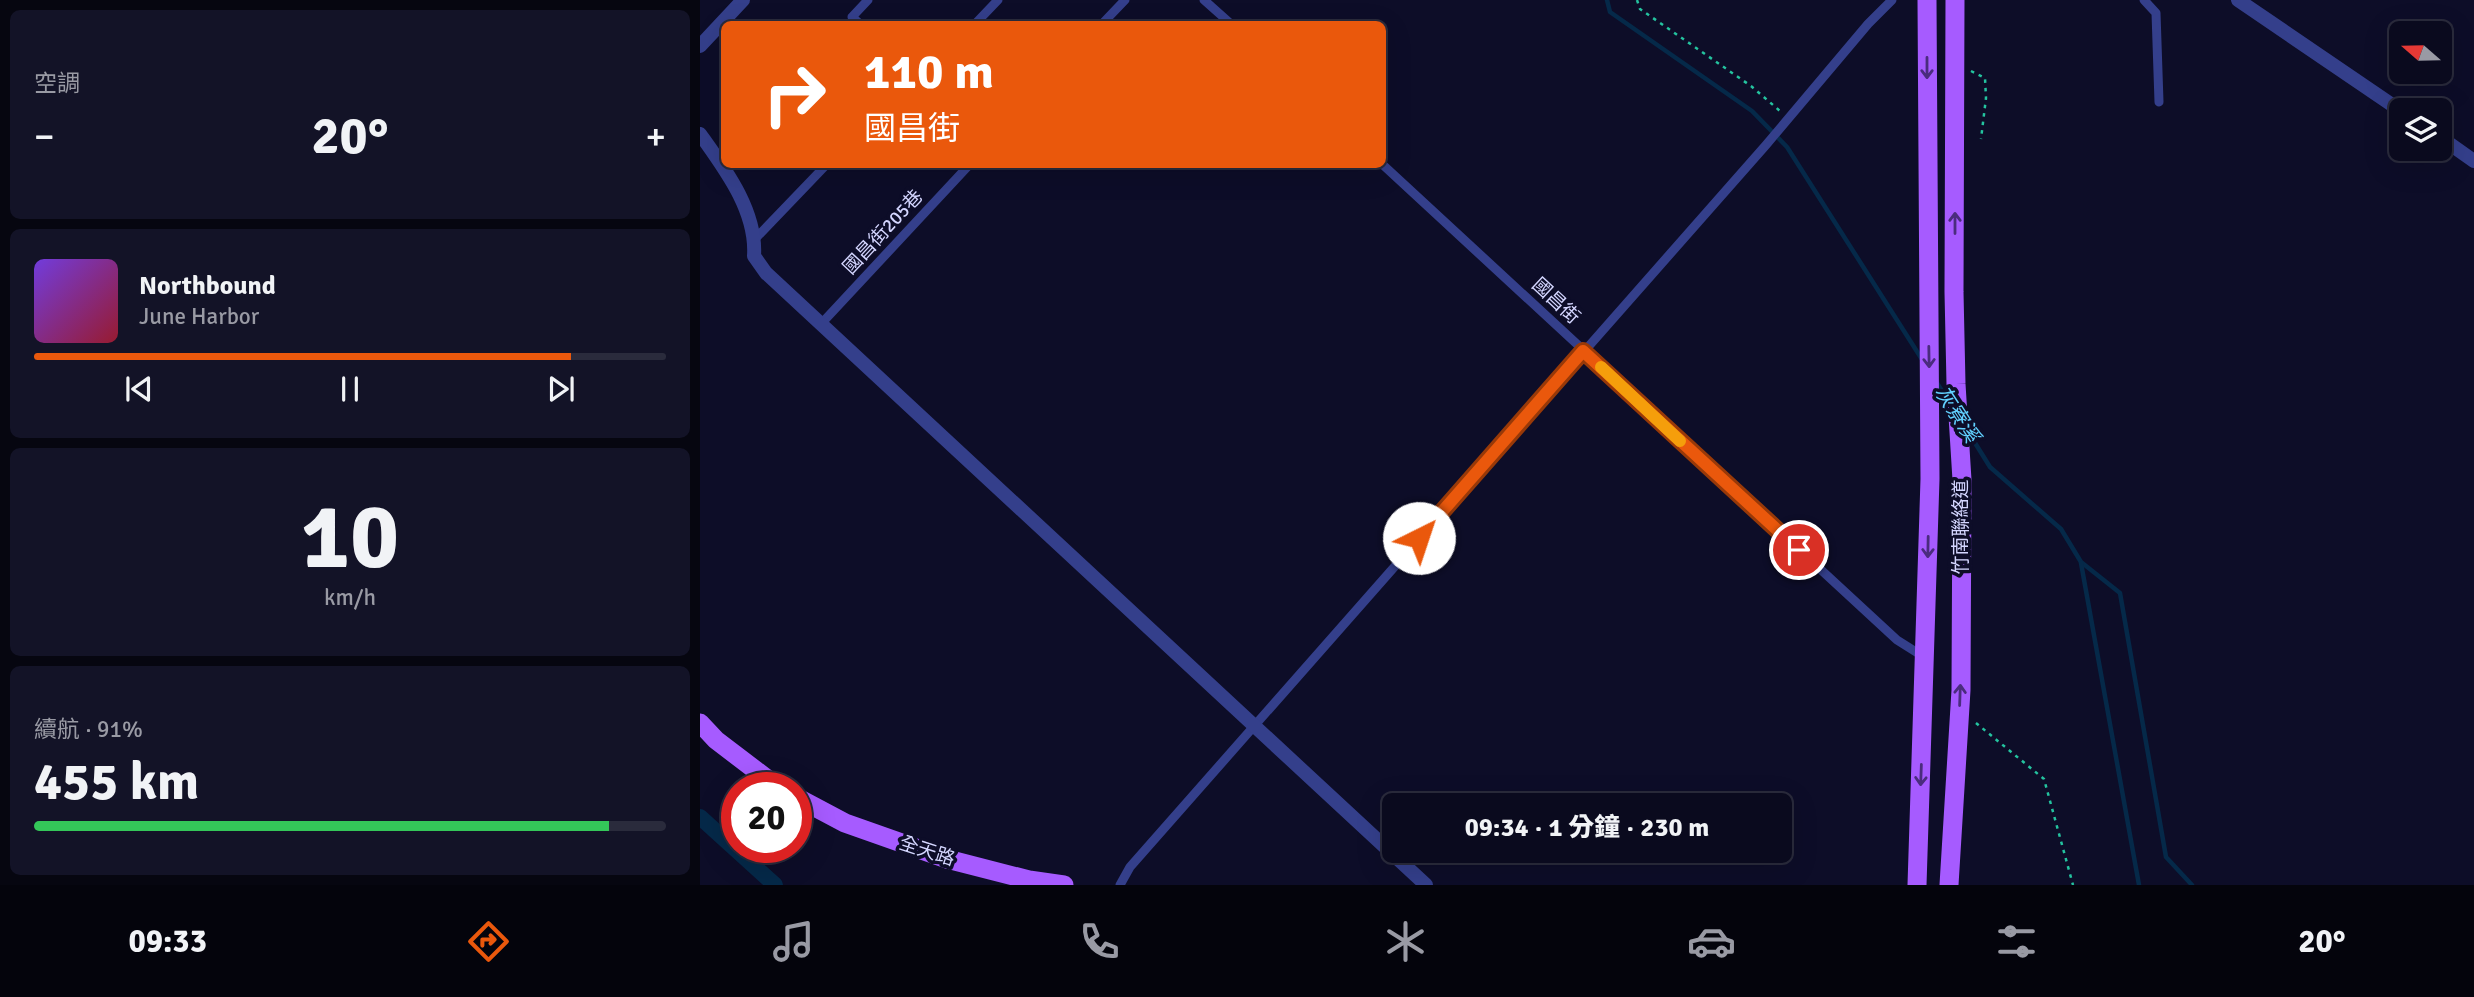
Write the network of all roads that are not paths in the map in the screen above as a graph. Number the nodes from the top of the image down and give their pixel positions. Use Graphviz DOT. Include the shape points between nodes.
graph roads {
  1 [pos="743,0"];
  2 [pos="868,0"];
  3 [pos="998,0"];
  4 [pos="1125,0"];
  5 [pos="1204,0"];
  6 [pos="1892,0"];
  7 [pos="1927,0"];
  8 [pos="1955,0"];
  9 [pos="2144,0"];
  10 [pos="2238,0"];
  11 [pos="723,21"];
  12 [pos="857,21"];
  13 [pos="978,21"];
  14 [pos="1105,21"];
  15 [pos="1228,21"];
  16 [pos="721,24"];
  17 [pos="700,46"];
  18 [pos="2160,102"];
  19 [pos="2389,103"];
  20 [pos="700,134"];
  21 [pos="2452,145"];
  22 [pos="2474,161"];
  23 [pos="721,162"];
  24 [pos="725,168"];
  25 [pos="823,168"];
  26 [pos="966,168"];
  27 [pos="1386,168"];
  28 [pos="755,239"];
  29 [pos="821,324"];
  30 [pos="1583,351"];
  31 [pos="1926,658"];
  32 [pos="700,723"];
  33 [pos="1255,726"];
  34 [pos="758,772"];
  35 [pos="812,806"];
  36 [pos="1064,885"];
  37 [pos="1120,885"];
  38 [pos="1426,885"];
  39 [pos="1917,885"];
  40 [pos="1949,885"];
  1 -- 11 [label="street"];
  2 -- 12 [label="lane" via="852,17"];
  3 -- 13 [label="lane"];
  4 -- 14 [label="lane"];
  5 -- 15 [label="lane"];
  6 -- 30 [label="lane"];
  7 -- 31 [label="main road, 竹南聯絡道, one-way" via="1930,479"];
  40 -- 8 [label="main road, 竹南聯絡道, one-way" via="1960,711 1962,480 1954,292"];
  9 -- 18 [label="lane" via="2156,13"];
  10 -- 19 [label="street"];
  16 -- 17 [label="street"];
  20 -- 23 [label="street"];
  21 -- 22 [label="street"];
  24 -- 28 [label="street"];
  25 -- 28 [label="lane"];
  26 -- 29 [label="lane, 國昌街205巷"];
  27 -- 30 [label="lane, 國昌街"];
  28 -- 29 [label="street" via="754,256 766,273"];
  29 -- 33 [label="street"];
  30 -- 31 [label="lane, 國昌街" via="1897,640"];
  30 -- 33 [label="lane"];
  31 -- 39 [label="main road, 竹南聯絡道, one-way"];
  32 -- 34 [label="main road"];
  33 -- 37 [label="lane" via="1130,867"];
  33 -- 38 [label="street"];
  35 -- 36 [label="main road, 全天路" via="845,824 947,859"];
}
